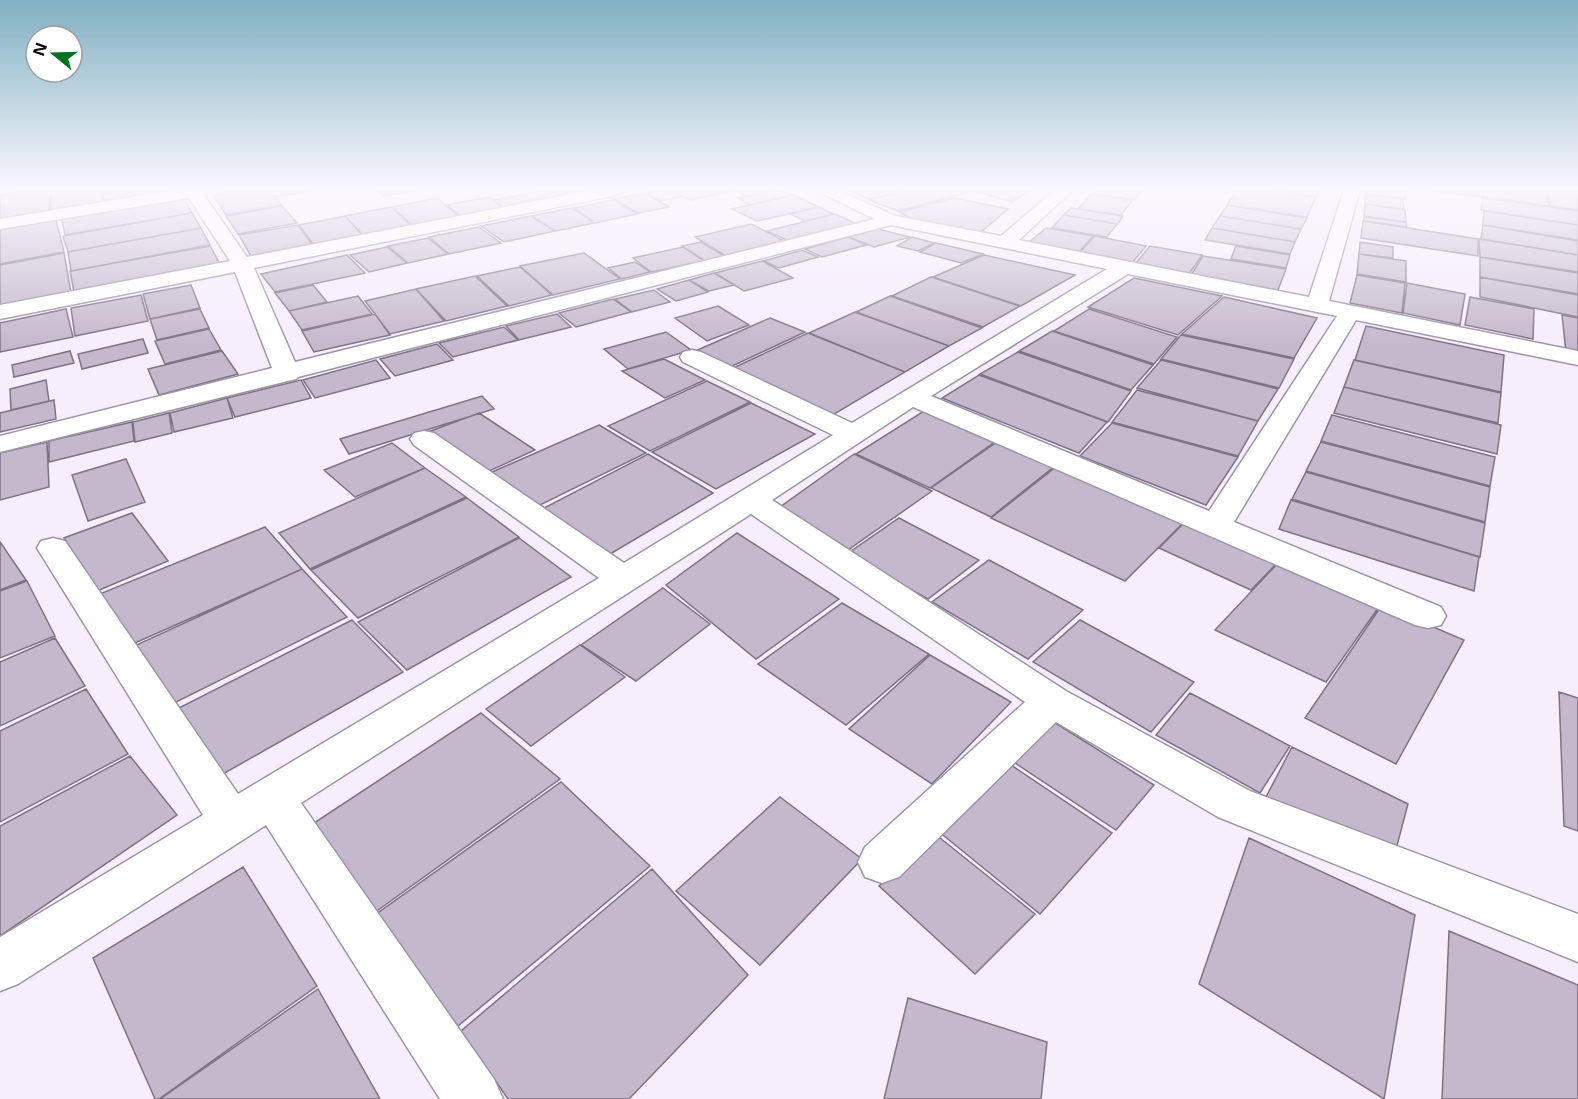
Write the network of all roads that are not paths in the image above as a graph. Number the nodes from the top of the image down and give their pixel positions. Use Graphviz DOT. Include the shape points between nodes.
graph roads {
  1 [pos="228,241"];
  2 [pos="357,241"];
  3 [pos="808,241"];
  4 [pos="997,241"];
  5 [pos="1336,241"];
  6 [pos="1005,243"];
  7 [pos="242,264"];
  8 [pos="1125,267"];
  9 [pos="1317,305"];
  10 [pos="1350,311"];
  11 [pos="0,312"];
  12 [pos="692,357"];
  13 [pos="1578,358"];
  14 [pos="287,374"];
  15 [pos="911,397"];
  16 [pos="854,434"];
  17 [pos="424,439"];
  18 [pos="0,444"];
  19 [pos="752,500"];
  20 [pos="1215,525"];
  21 [pos="53,548"];
  22 [pos="623,579"];
  23 [pos="1428,616"];
  24 [pos="1052,701"];
  25 [pos="252,809"];
  26 [pos="882,862"];
  27 [pos="1578,938"];
  28 [pos="0,966"];
  29 [pos="474,1099"];
  1 -- 7 [label="street"];
  2 -- 7 [label="street"];
  3 -- 14 [label="street"];
  4 -- 6 [label="street"];
  5 -- 9 [label="street"];
  6 -- 8 [label="street"];
  7 -- 11 [label="street"];
  7 -- 14 [label="street"];
  8 -- 9 [label="street"];
  8 -- 15 [label="street"];
  9 -- 10 [label="street"];
  10 -- 13 [label="street"];
  10 -- 20 [label="street"];
  12 -- 16 [label="street"];
  14 -- 18 [label="street"];
  15 -- 16 [label="street"];
  15 -- 20 [label="street"];
  16 -- 19 [label="street"];
  17 -- 22 [label="street"];
  19 -- 22 [label="street"];
  19 -- 24 [label="street"];
  20 -- 23 [label="street"];
  21 -- 25 [label="street"];
  22 -- 25 [label="street"];
  24 -- 26 [label="street"];
  24 -- 27 [label="street" via="1234,804"];
  25 -- 28 [label="street"];
  25 -- 29 [label="street"];
}
